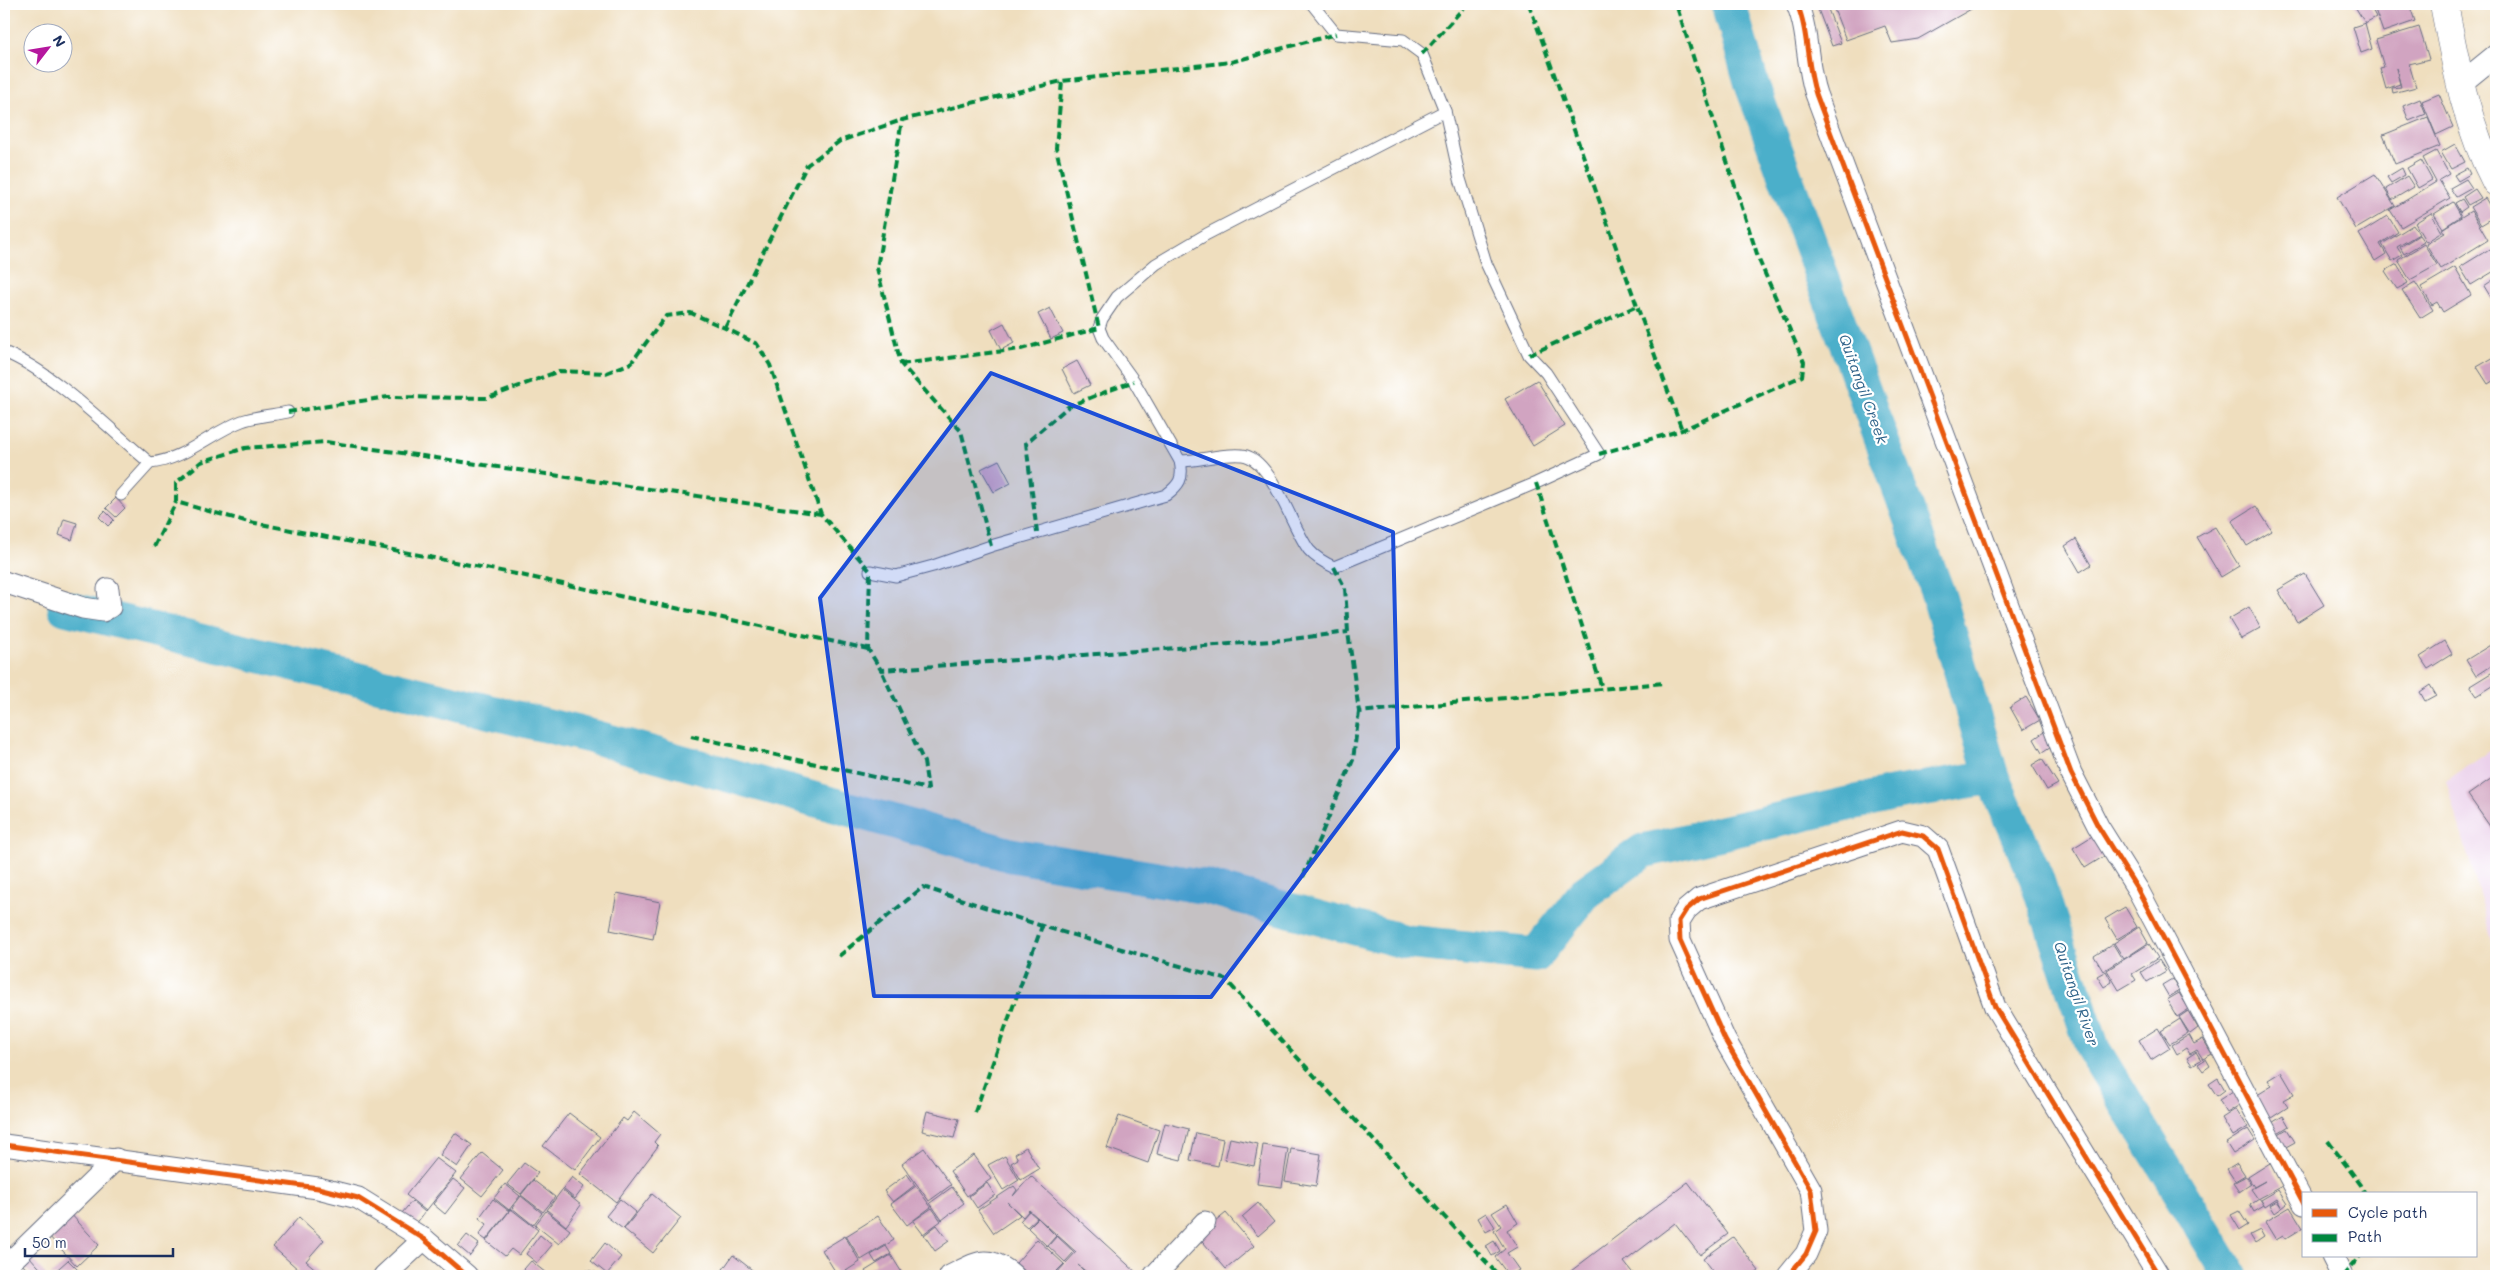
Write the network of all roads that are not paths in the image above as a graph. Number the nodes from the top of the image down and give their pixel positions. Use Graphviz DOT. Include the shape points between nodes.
graph roads {
  1 [pos="1312,4"];
  2 [pos="1798,4"];
  3 [pos="2444,4"];
  4 [pos="2496,55"];
  5 [pos="2459,85"];
  6 [pos="1444,111"];
  7 [pos="2496,182"];
  8 [pos="4,352"];
  9 [pos="288,412"];
  10 [pos="1180,462"];
  11 [pos="150,463"];
  12 [pos="121,495"];
  13 [pos="870,571"];
  14 [pos="4,582"];
  15 [pos="108,589"];
  16 [pos="4,1145"];
  17 [pos="116,1159"];
  18 [pos="2302,1200"];
  19 [pos="1205,1222"];
  20 [pos="424,1239"];
  21 [pos="2333,1258"];
  22 [pos="4,1268"];
  23 [pos="384,1276"];
  24 [pos="467,1276"];
  25 [pos="950,1276"];
  26 [pos="1014,1276"];
  27 [pos="1154,1276"];
  28 [pos="1788,1276"];
  29 [pos="2159,1276"];
  30 [pos="2342,1276"];
  1 -- 6 [label="lane" via="1336,34 1403,40 1422,54"];
  2 -- 18 [label="street" via="1816,94 2071,773 2098,826 2138,890"];
  3 -- 5 [label="street"];
  4 -- 5 [label="street"];
  5 -- 7 [label="street" via="2477,142"];
  6 -- 10 [label="lane" via="1207,234 1156,264 1117,298 1099,328 1134,381"];
  6 -- 10 [label="lane" via="1460,179 1490,272 1528,355 1546,374 1599,454 1334,567 1322,562 1309,550 1266,472 1252,458 1241,455"];
  8 -- 11 [label="lane" via="20,359 59,387"];
  9 -- 11 [label="lane" via="243,420 176,456"];
  10 -- 13 [label="lane" via="1183,472 1180,484 1166,495 896,576"];
  11 -- 12 [label="lane"];
  14 -- 15 [label="street" via="103,612 110,607"];
  16 -- 17 [label="street"];
  17 -- 20 [label="street" via="318,1188 358,1198"];
  17 -- 22 [label="street"];
  19 -- 27 [label="street"];
  20 -- 23 [label="street"];
  20 -- 24 [label="street"];
  21 -- 30 [label="street"];
  25 -- 26 [label="street" via="989,1261 997,1262"];
  28 -- 29 [label="street" via="1806,1254 1816,1231 1811,1190 1725,1040 1680,940 1679,921 1686,910 1700,899 1902,831 1923,836 1938,849 1996,1007"];
}
